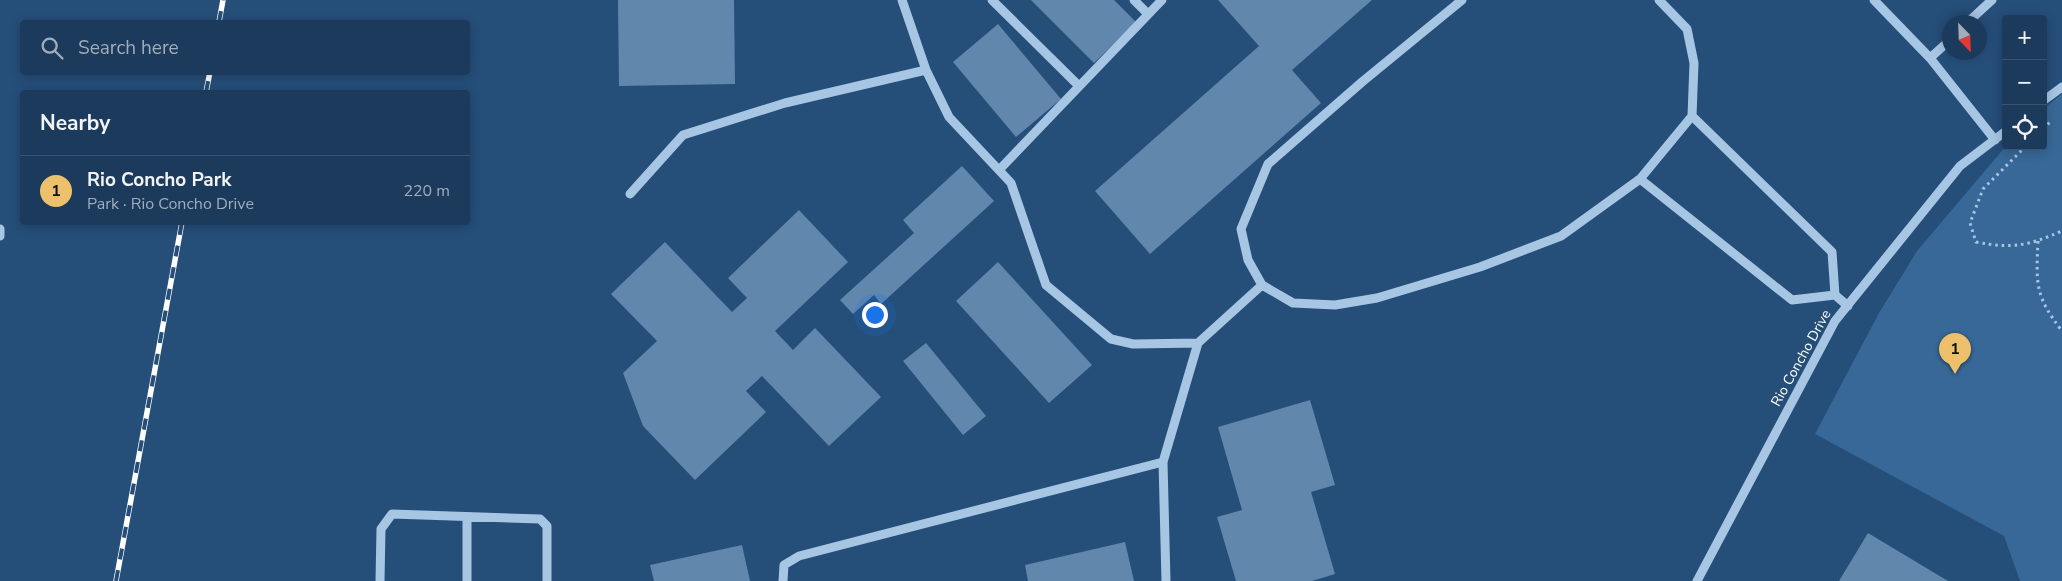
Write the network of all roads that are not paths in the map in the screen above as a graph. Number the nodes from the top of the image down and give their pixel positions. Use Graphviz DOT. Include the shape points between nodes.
graph roads {
  1 [pos="902,0"];
  2 [pos="992,0"];
  3 [pos="1134,0"];
  4 [pos="1162,0"];
  5 [pos="1462,0"];
  6 [pos="1659,0"];
  7 [pos="1874,0"];
  8 [pos="1992,0"];
  9 [pos="1148,14"];
  10 [pos="1976,15"];
  11 [pos="1942,47"];
  12 [pos="1930,58"];
  13 [pos="926,70"];
  14 [pos="1079,86"];
  15 [pos="2062,87"];
  16 [pos="2047,98"];
  17 [pos="1692,116"];
  18 [pos="2002,134"];
  19 [pos="1995,140"];
  20 [pos="998,170"];
  21 [pos="1640,179"];
  22 [pos="630,194"];
  23 [pos="0,229"];
  24 [pos="0,236"];
  25 [pos="1262,286"];
  26 [pos="1835,294"];
  27 [pos="1848,306"];
  28 [pos="1198,343"];
  29 [pos="1163,462"];
  30 [pos="467,517"];
  31 [pos="380,581"];
  32 [pos="467,581"];
  33 [pos="547,581"];
  34 [pos="783,581"];
  35 [pos="1166,581"];
  36 [pos="1697,581"];
  1 -- 13 [label="street"];
  2 -- 14 [label="street"];
  3 -- 9 [label="street"];
  4 -- 9 [label="street"];
  5 -- 25 [label="street" via="1268,164 1241,229 1248,260"];
  6 -- 17 [label="street" via="1687,29 1694,63"];
  7 -- 12 [label="street"];
  8 -- 10 [label="street"];
  9 -- 14 [label="street"];
  11 -- 12 [label="street"];
  12 -- 19 [label="street"];
  13 -- 20 [label="street" via="949,117"];
  13 -- 22 [label="street" via="785,103 683,135"];
  14 -- 20 [label="street"];
  15 -- 16 [label="street"];
  17 -- 21 [label="street"];
  17 -- 26 [label="street" via="1832,252"];
  18 -- 19 [label="street, Rio Concho Drive"];
  19 -- 27 [label="street, Rio Concho Drive" via="1960,166"];
  20 -- 28 [label="street" via="1010,183 1046,285 1111,339 1133,344"];
  21 -- 25 [label="street" via="1561,236 1480,268 1377,298 1335,305 1293,303"];
  21 -- 26 [label="street" via="1792,300"];
  23 -- 24 [label="street"];
  25 -- 28 [label="street"];
  26 -- 27 [label="street"];
  27 -- 36 [label="street, Rio Concho Drive" via="1835,321"];
  28 -- 29 [label="street"];
  29 -- 34 [label="street" via="798,556 784,565"];
  29 -- 35 [label="street"];
  30 -- 31 [label="street" via="392,514 381,530"];
  30 -- 32 [label="street"];
  30 -- 33 [label="street" via="540,519 546,526"];
}
